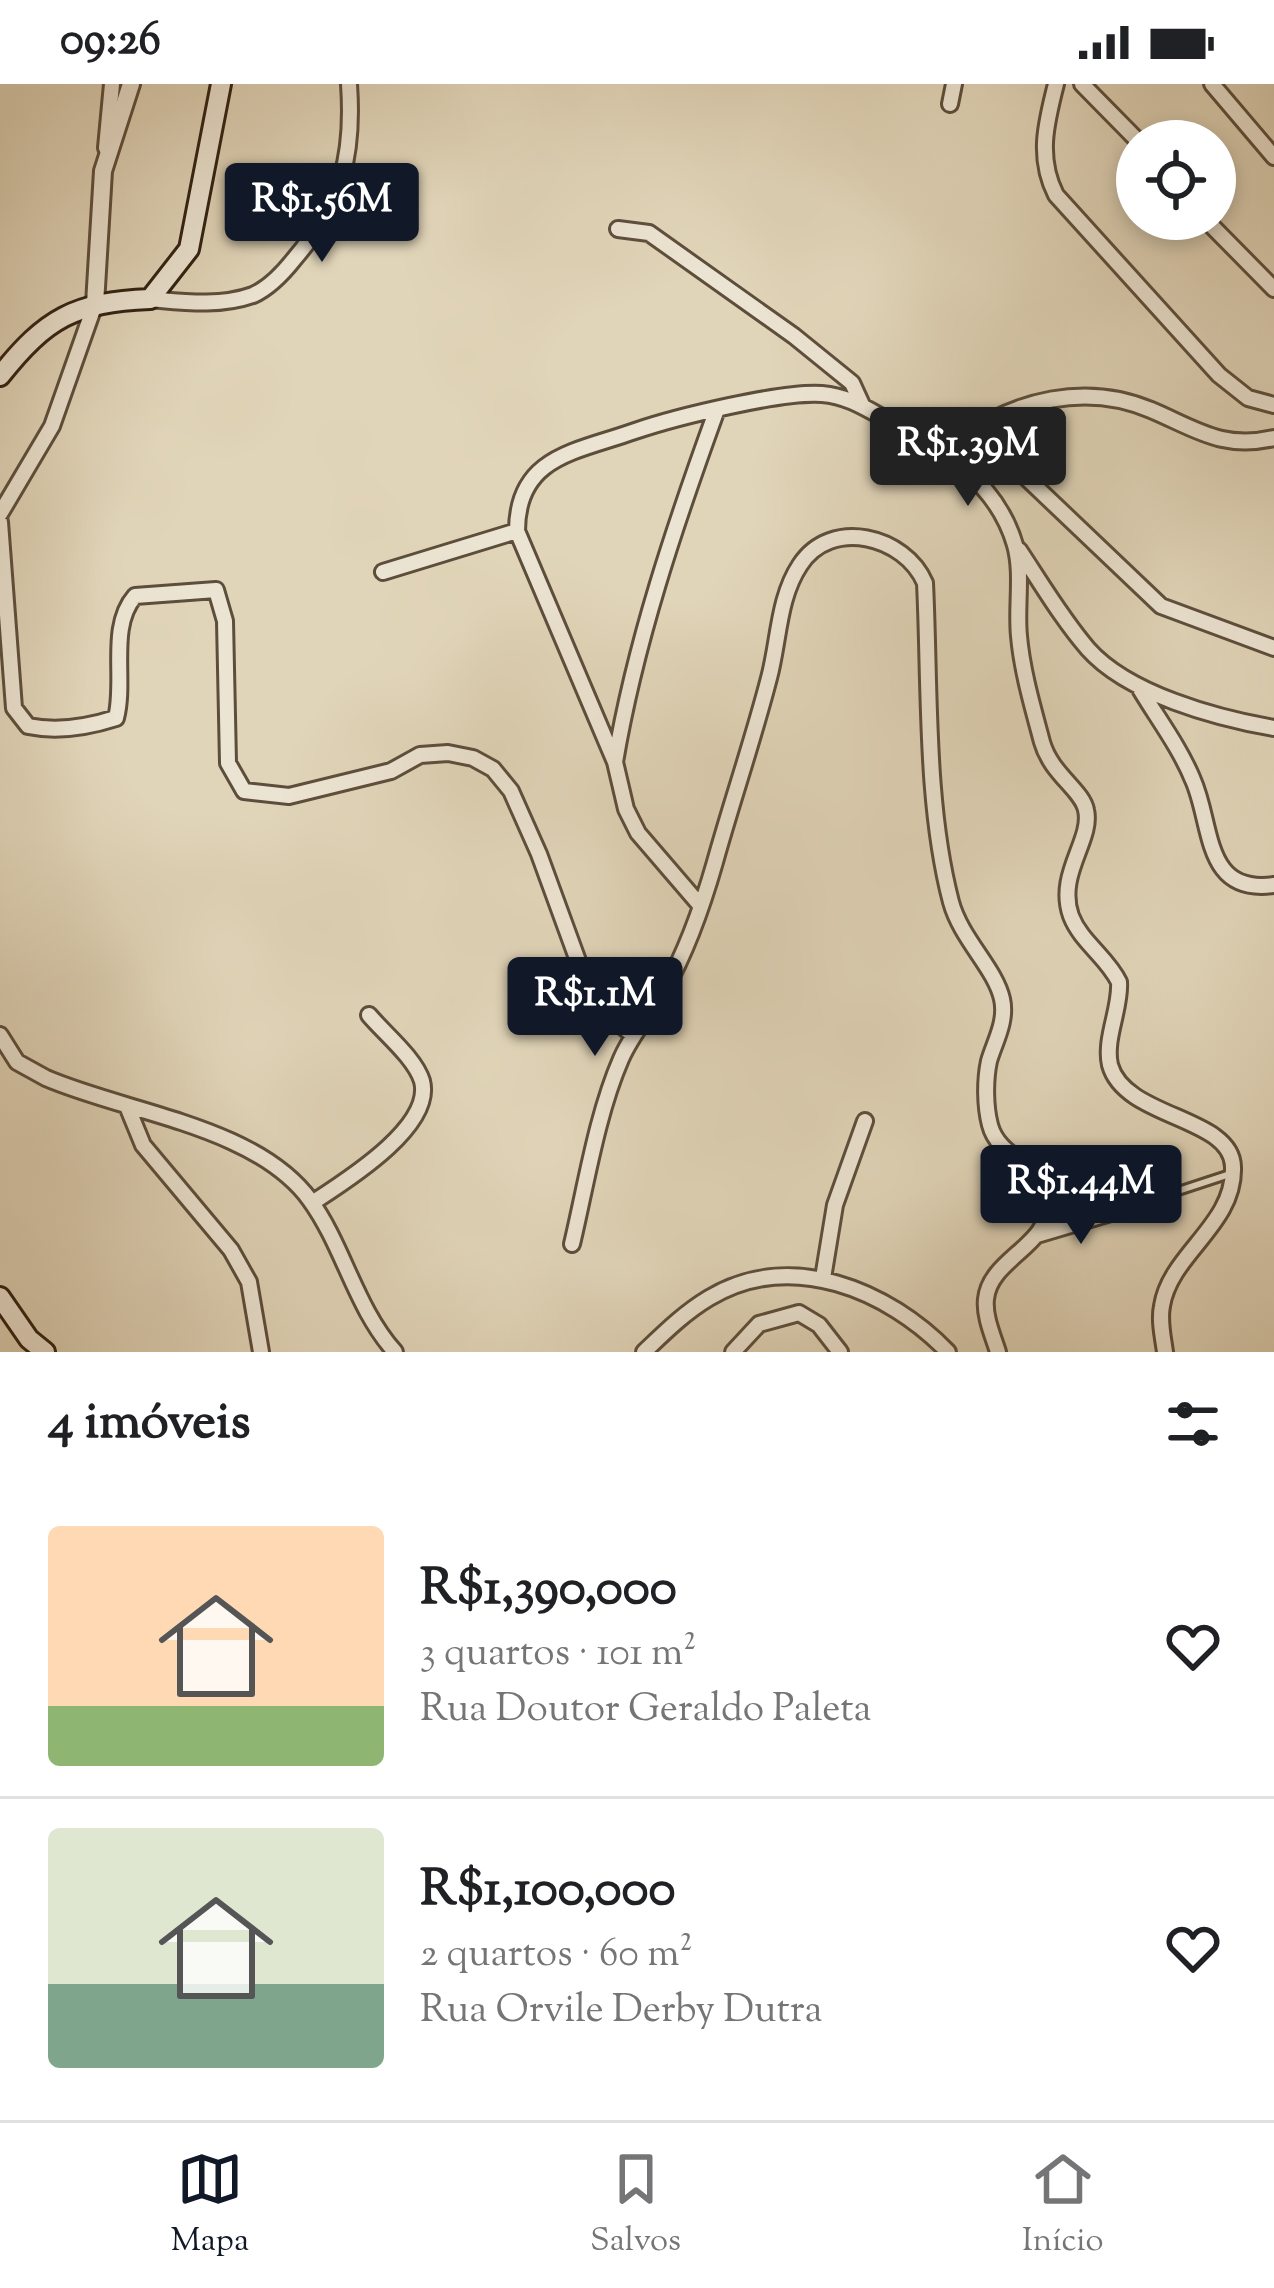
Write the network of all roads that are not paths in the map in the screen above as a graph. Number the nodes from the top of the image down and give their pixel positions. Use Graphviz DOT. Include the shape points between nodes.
graph roads {
  1 [pos="112,84"];
  2 [pos="131,84"];
  3 [pos="221,84"];
  4 [pos="349,84"];
  5 [pos="953,84"];
  6 [pos="1056,84"];
  7 [pos="1082,84"];
  8 [pos="1212,84"];
  9 [pos="950,104"];
  10 [pos="1117,120"];
  11 [pos="1274,157"];
  12 [pos="103,171"];
  13 [pos="618,229"];
  14 [pos="1226,240"];
  15 [pos="1274,289"];
  16 [pos="150,299"];
  17 [pos="94,304"];
  18 [pos="0,376"];
  19 [pos="1274,406"];
  20 [pos="863,407"];
  21 [pos="716,412"];
  22 [pos="961,438"];
  23 [pos="1274,438"];
  24 [pos="946,451"];
  25 [pos="0,518"];
  26 [pos="517,532"];
  27 [pos="1016,545"];
  28 [pos="382,572"];
  29 [pos="1274,648"];
  30 [pos="1140,689"];
  31 [pos="1274,728"];
  32 [pos="615,762"];
  33 [pos="1274,885"];
  34 [pos="699,904"];
  35 [pos="368,1015"];
  36 [pos="0,1035"];
  37 [pos="633,1035"];
  38 [pos="127,1106"];
  39 [pos="865,1121"];
  40 [pos="1233,1173"];
  41 [pos="312,1204"];
  42 [pos="1111,1213"];
  43 [pos="1037,1235"];
  44 [pos="572,1244"];
  45 [pos="823,1278"];
  46 [pos="0,1297"];
  47 [pos="45,1352"];
  48 [pos="261,1352"];
  49 [pos="395,1352"];
  50 [pos="644,1352"];
  51 [pos="733,1352"];
  52 [pos="840,1352"];
  53 [pos="947,1352"];
  54 [pos="1002,1352"];
  55 [pos="1165,1352"];
  1 -- 12 [label="street"];
  2 -- 12 [label="street"];
  3 -- 16 [label="main road" via="189,249"];
  4 -- 16 [label="street" via="349,146 335,202 286,270 258,293 229,302"];
  5 -- 9 [label="street"];
  6 -- 19 [label="street" via="1043,160 1056,195 1219,375"];
  7 -- 10 [label="street"];
  8 -- 11 [label="street"];
  12 -- 17 [label="street"];
  13 -- 20 [label="street" via="649,233 794,336 852,383"];
  14 -- 15 [label="street"];
  16 -- 17 [label="main road"];
  17 -- 18 [label="main road" via="47,324"];
  17 -- 25 [label="street" via="52,426"];
  20 -- 21 [label="street" via="810,394"];
  20 -- 24 [label="street"];
  21 -- 26 [label="street" via="551,460 526,482"];
  21 -- 32 [label="street" via="673,536"];
  22 -- 23 [label="street" via="1018,406 1083,395 1146,407 1218,440"];
  22 -- 24 [label="street"];
  22 -- 29 [label="street" via="1031,481 1161,606"];
  24 -- 27 [label="street" via="982,486"];
  25 -- 37 [label="street" via="14,707 28,726 116,718 124,608 135,596 216,590 225,621 229,763 244,791 289,796 391,771 420,755 448,753 493,769 530,833 593,1002"];
  26 -- 28 [label="street"];
  26 -- 32 [label="street"];
  27 -- 30 [label="street" via="1089,650"];
  27 -- 40 [label="street" via="1019,639 1043,746 1086,808 1070,867 1071,916 1119,982 1110,1064 1138,1098 1228,1148"];
  30 -- 31 [label="street"];
  30 -- 33 [label="street" via="1190,773 1219,865 1244,885"];
  32 -- 34 [label="street" via="638,833"];
  34 -- 37 [label="street" via="664,992"];
  34 -- 43 [label="street" via="802,560 848,536 900,550 925,583 936,799 952,903 1003,1001 986,1084 990,1126 1012,1158 1043,1182 1048,1215"];
  35 -- 41 [label="street" via="416,1070 422,1096 393,1143"];
  36 -- 38 [label="street" via="17,1062"];
  37 -- 44 [label="street" via="613,1081"];
  38 -- 41 [label="street" via="245,1148 292,1178"];
  38 -- 48 [label="street" via="143,1145 232,1250 249,1282"];
  39 -- 45 [label="street" via="835,1204"];
  40 -- 42 [label="lane"];
  40 -- 55 [label="street" via="1218,1218 1162,1301"];
  41 -- 49 [label="street"];
  42 -- 43 [label="street"];
  43 -- 54 [label="street" via="991,1282 986,1308"];
  45 -- 50 [label="street" via="734,1287 677,1320"];
  45 -- 53 [label="street" via="902,1311"];
  46 -- 47 [label="main road"];
  51 -- 52 [label="street" via="759,1324 799,1313"];
}
